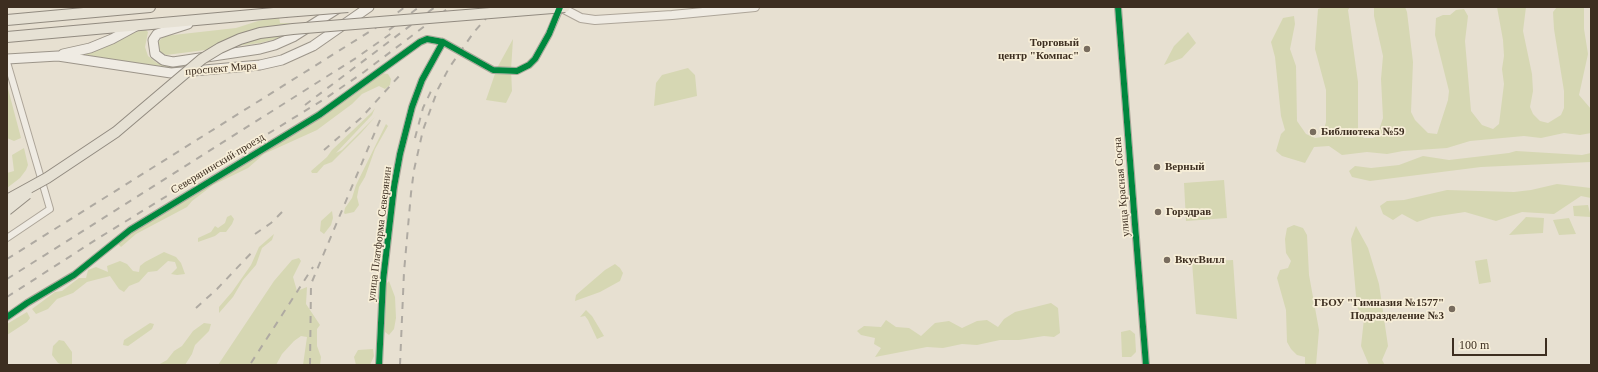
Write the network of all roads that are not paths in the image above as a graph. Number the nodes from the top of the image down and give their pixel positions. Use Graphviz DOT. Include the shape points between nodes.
graph roads {
  1 [pos="150,7"];
  2 [pos="340,7"];
  3 [pos="348,7"];
  4 [pos="370,7"];
  5 [pos="755,7"];
  6 [pos="1118,7"];
  7 [pos="560,9"];
  8 [pos="7,13"];
  9 [pos="34,18"];
  10 [pos="7,20"];
  11 [pos="203,20"];
  12 [pos="137,25"];
  13 [pos="7,37"];
  14 [pos="443,42"];
  15 [pos="58,56"];
  16 [pos="7,60"];
  17 [pos="47,178"];
  18 [pos="7,200"];
  19 [pos="7,210"];
  20 [pos="7,238"];
  21 [pos="7,317"];
  22 [pos="378,365"];
  23 [pos="1146,365"];
  1 -- 9 [label="main road"];
  2 -- 11 [label="main road" via="276,45 173,62 163,60 155,54 153,40 157,34"];
  3 -- 11 [label="main road, проспект Мира, bridge"];
  4 -- 15 [label="main road, проспект Мира" via="312,46 282,60 260,65 171,73"];
  5 -- 7 [label="street" via="607,20 581,18"];
  6 -- 23 [label="street, улица Красная Сосна"];
  7 -- 14 [label="street" via="550,34 535,59 517,71 493,70"];
  7 -- 17 [label="main road, bridge" via="293,29 260,33 240,39 202,59 116,132"];
  8 -- 9 [label="main road"];
  9 -- 10 [label="main road"];
  11 -- 12 [label="main road, проспект Мира"];
  12 -- 13 [label="main road, проспект Мира"];
  12 -- 15 [label="main road, проспект Мира" via="90,48"];
  14 -- 21 [label="street, Северянинский проезд" via="427,39 420,42 318,115 130,230 74,275"];
  14 -- 22 [label="street, улица Платформа Северянин" via="422,80 400,154 383,281"];
  15 -- 16 [label="main road, проспект Мира"];
  16 -- 20 [label="street" via="50,209"];
  17 -- 18 [label="main road, bridge"];
  17 -- 19 [label="main road, bridge"];
}
